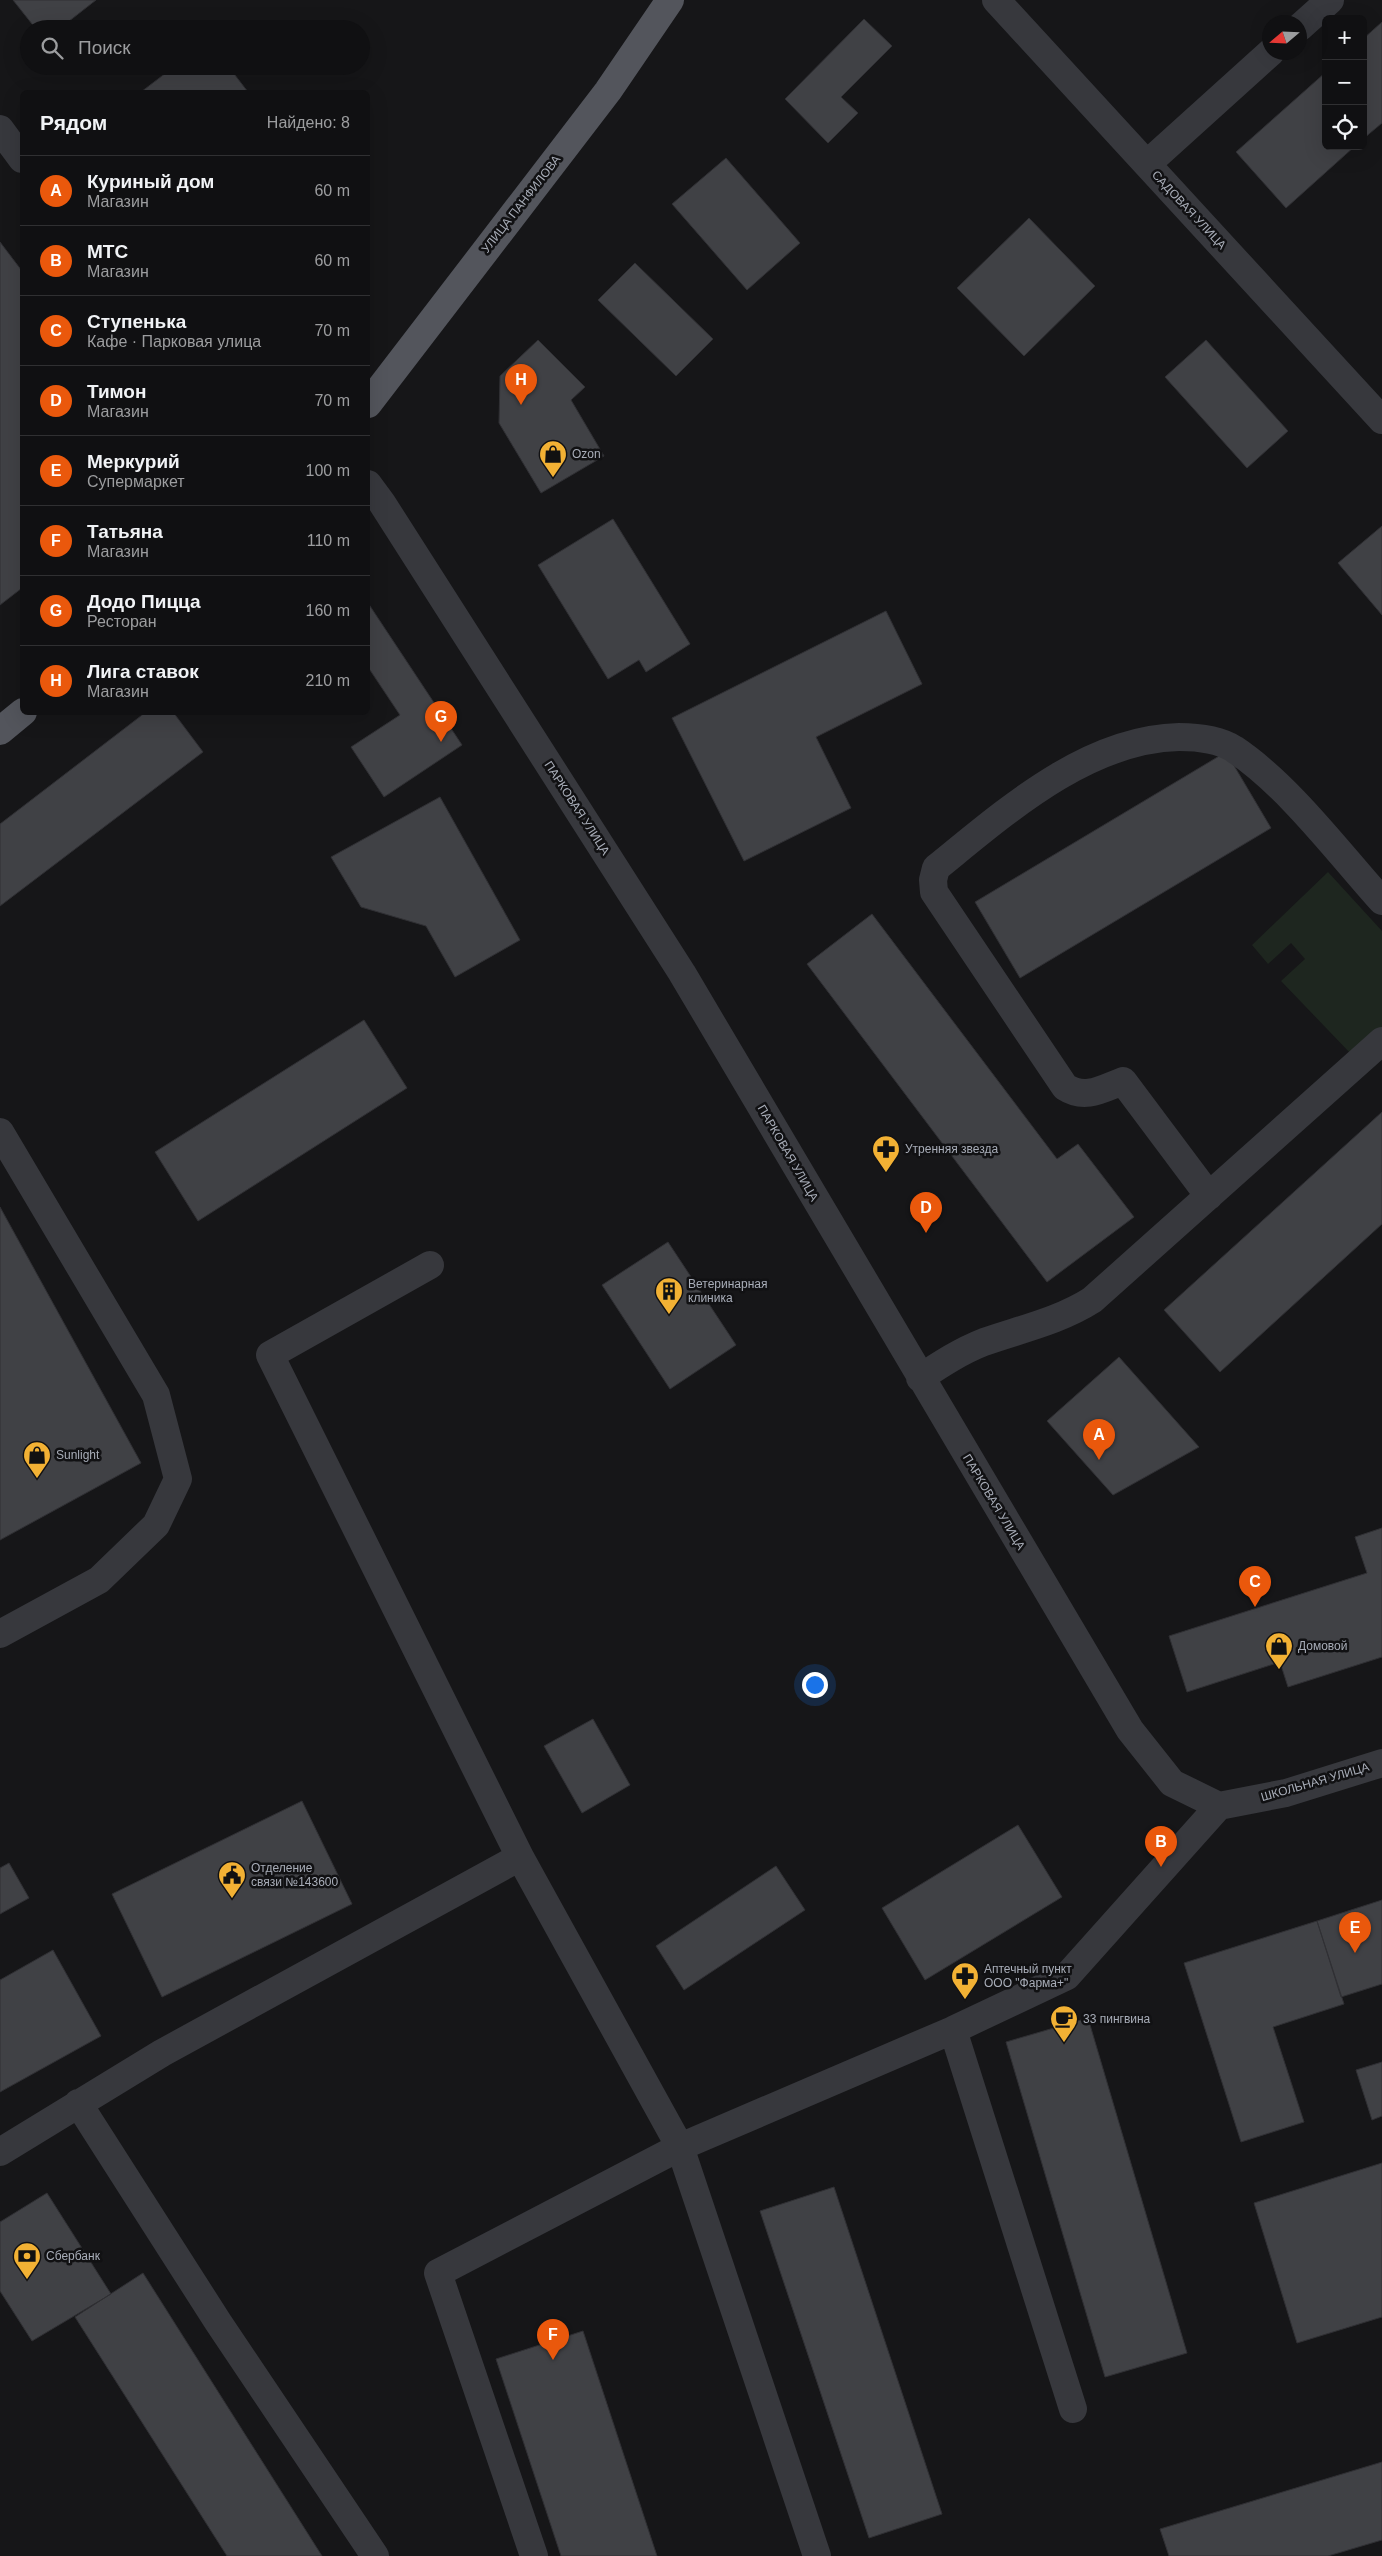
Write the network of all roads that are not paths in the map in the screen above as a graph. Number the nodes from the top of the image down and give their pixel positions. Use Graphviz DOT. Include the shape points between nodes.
graph roads {
  1 [pos="670,0"];
  2 [pos="996,0"];
  3 [pos="1330,0"];
  4 [pos="1307,21"];
  5 [pos="1262,60"];
  6 [pos="0,129"];
  7 [pos="20,156"];
  8 [pos="1147,164"];
  9 [pos="370,401"];
  10 [pos="1382,420"];
  11 [pos="370,487"];
  12 [pos="20,714"];
  13 [pos="0,731"];
  14 [pos="1382,901"];
  15 [pos="1382,1042"];
  16 [pos="0,1132"];
  17 [pos="1209,1196"];
  18 [pos="430,1265"];
  19 [pos="920,1378"];
  20 [pos="0,1634"];
  21 [pos="1382,1763"];
  22 [pos="1219,1806"];
  23 [pos="520,1857"];
  24 [pos="953,2030"];
  25 [pos="78,2103"];
  26 [pos="680,2147"];
  27 [pos="0,2152"];
  28 [pos="1073,2409"];
  29 [pos="375,2556"];
  30 [pos="534,2556"];
  31 [pos="817,2556"];
  1 -- 9 [label="main road, УЛИЦА ПАНФИЛОВА" via="608,91"];
  2 -- 8 [label="street, САДОВАЯ УЛИЦА"];
  3 -- 4 [label="street"];
  5 -- 8 [label="street"];
  6 -- 7 [label="street"];
  8 -- 10 [label="street, САДОВАЯ УЛИЦА"];
  11 -- 19 [label="street, ПАРКОВАЯ УЛИЦА" via="682,973"];
  12 -- 13 [label="main road"];
  14 -- 17 [label="street" via="1287,794 1232,748 1200,737 1167,738 1124,747 1067,771 1016,803 936,868 934,892 1065,1087 1075,1094 1090,1093 1123,1081"];
  15 -- 17 [label="street"];
  16 -- 20 [label="street" via="156,1395 178,1479 156,1525 98,1580"];
  17 -- 19 [label="street" via="1092,1300 1075,1310 960,1352"];
  18 -- 23 [label="street" via="270,1356"];
  19 -- 22 [label="street, ПАРКОВАЯ УЛИЦА" via="1130,1730 1172,1782"];
  21 -- 22 [label="street, ШКОЛЬНАЯ УЛИЦА" via="1286,1793"];
  22 -- 24 [label="street" via="1067,1976"];
  23 -- 25 [label="street" via="162,2053"];
  23 -- 26 [label="street"];
  24 -- 26 [label="street"];
  24 -- 28 [label="street"];
  25 -- 27 [label="street"];
  25 -- 29 [label="street" via="218,2322"];
  26 -- 30 [label="street" via="438,2273"];
  26 -- 31 [label="street"];
}
